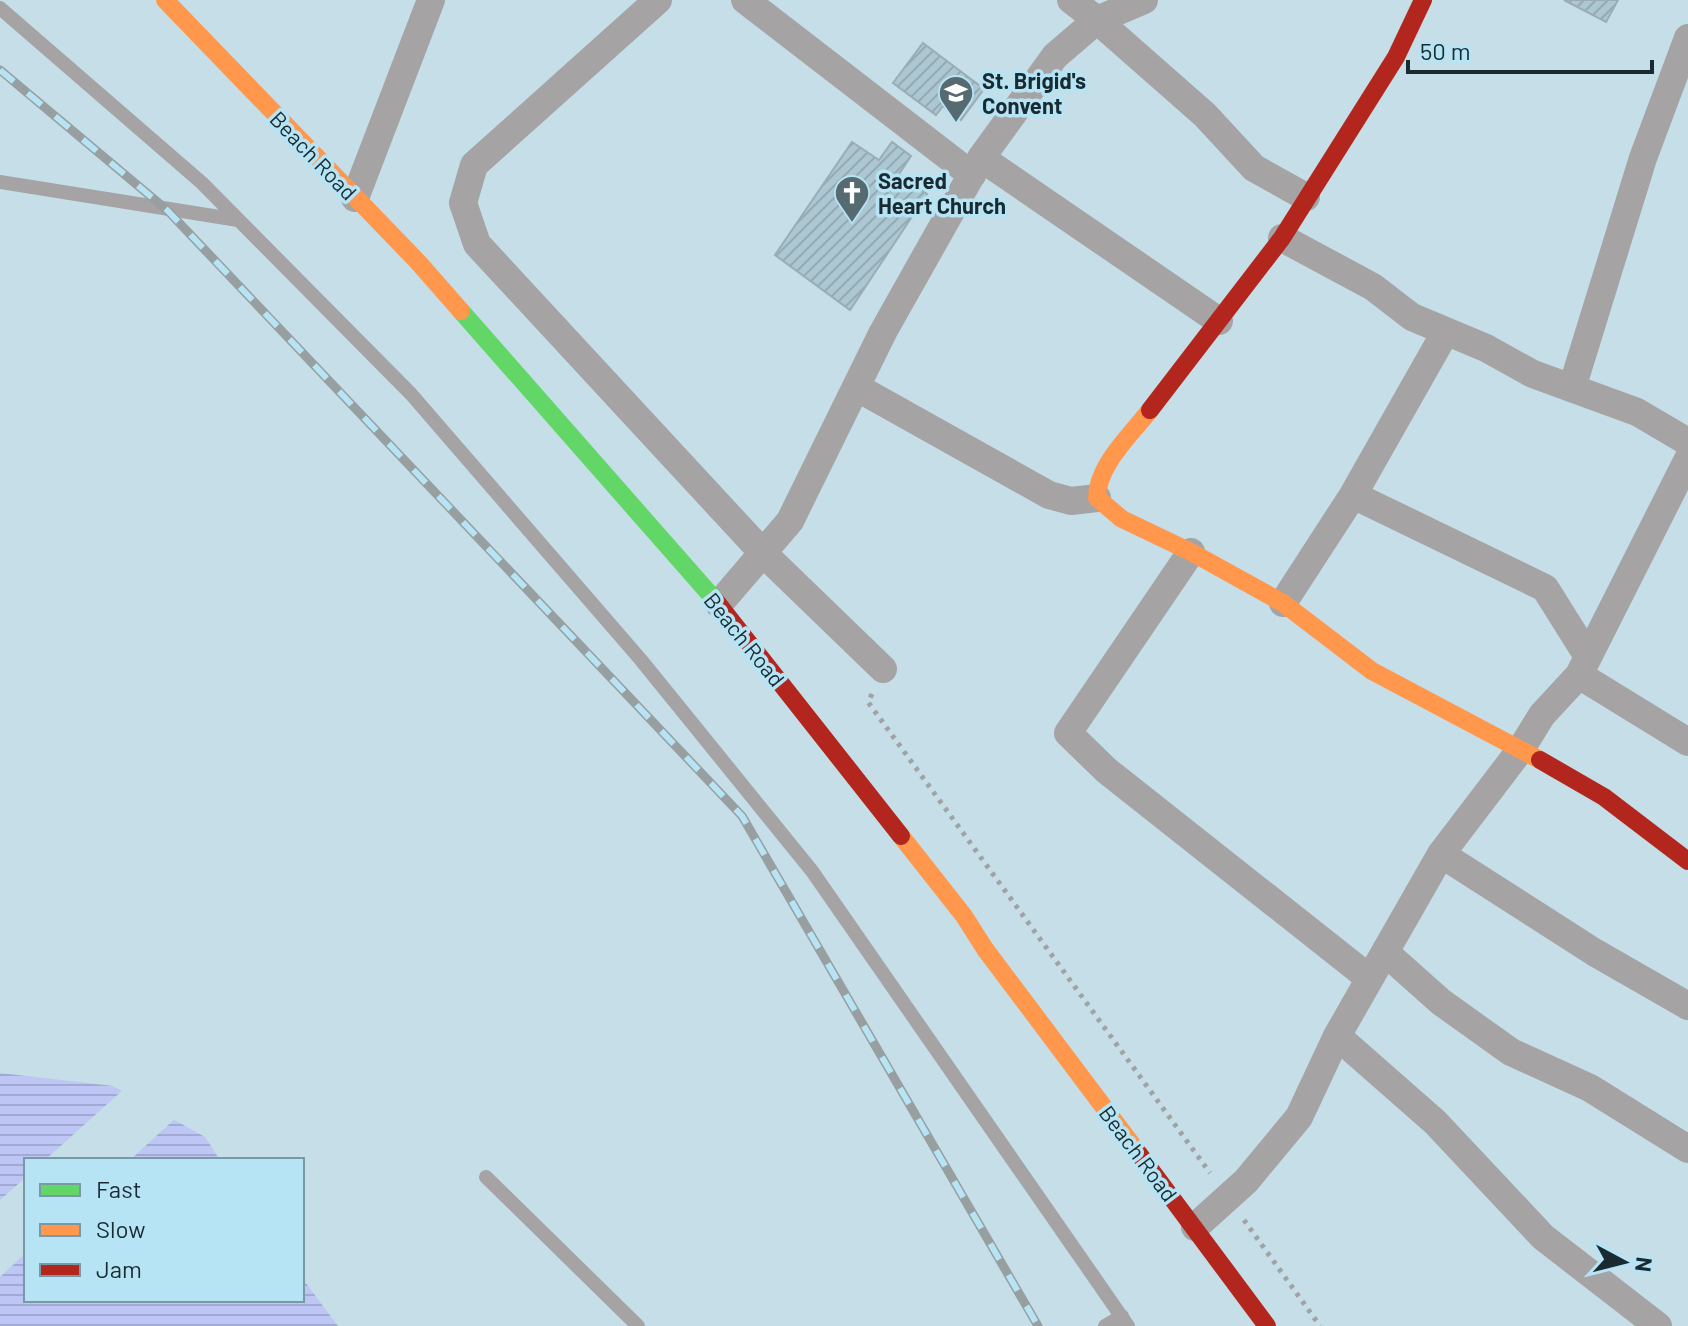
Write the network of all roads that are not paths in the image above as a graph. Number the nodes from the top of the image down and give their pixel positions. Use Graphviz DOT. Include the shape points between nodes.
graph roads {
  1 [pos="165,0"];
  2 [pos="431,0"];
  3 [pos="658,0"];
  4 [pos="745,0"];
  5 [pos="1071,0"];
  6 [pos="1144,0"];
  7 [pos="1423,0"];
  8 [pos="0,8"];
  9 [pos="1097,20"];
  10 [pos="1688,38"];
  11 [pos="977,166"];
  12 [pos="0,182"];
  13 [pos="1306,197"];
  14 [pos="355,198"];
  15 [pos="238,220"];
  16 [pos="1282,238"];
  17 [pos="1219,321"];
  18 [pos="1446,331"];
  19 [pos="856,387"];
  20 [pos="1572,388"];
  21 [pos="1688,442"];
  22 [pos="1688,459"];
  23 [pos="1353,495"];
  24 [pos="1097,498"];
  25 [pos="1191,552"];
  26 [pos="763,553"];
  27 [pos="1283,603"];
  28 [pos="719,604"];
  29 [pos="1583,665"];
  30 [pos="883,669"];
  31 [pos="1688,742"];
  32 [pos="1521,749"];
  33 [pos="1441,854"];
  34 [pos="1688,861"];
  35 [pos="1386,953"];
  36 [pos="1369,978"];
  37 [pos="1688,1006"];
  38 [pos="1337,1036"];
  39 [pos="1688,1149"];
  40 [pos="486,1177"];
  41 [pos="1195,1227"];
  42 [pos="1125,1321"];
  43 [pos="638,1326"];
  44 [pos="1105,1326"];
  45 [pos="1267,1326"];
  46 [pos="1658,1326"];
  1 -- 14 [label="main road, Beach Road"];
  2 -- 14 [label="street"];
  3 -- 26 [label="street" via="474,165 463,203 477,244"];
  4 -- 11 [label="street"];
  5 -- 9 [label="street"];
  6 -- 9 [label="street"];
  7 -- 13 [label="main road" via="1396,57"];
  8 -- 15 [label="lane"];
  9 -- 11 [label="street" via="1055,56"];
  9 -- 13 [label="street" via="1205,115 1254,168"];
  10 -- 20 [label="street" via="1643,158"];
  11 -- 17 [label="street"];
  11 -- 19 [label="street"];
  12 -- 15 [label="lane"];
  13 -- 16 [label="main road"];
  14 -- 28 [label="main road, Beach Road" via="418,262"];
  15 -- 42 [label="lane" via="411,394 641,660 812,871"];
  16 -- 17 [label="main road"];
  16 -- 18 [label="street" via="1373,287 1412,317"];
  17 -- 24 [label="main road" via="1106,467"];
  18 -- 20 [label="street"];
  18 -- 23 [label="street"];
  19 -- 24 [label="street" via="1049,495 1071,501"];
  19 -- 26 [label="street" via="790,521"];
  20 -- 21 [label="street" via="1637,412"];
  22 -- 29 [label="street"];
  23 -- 27 [label="street"];
  23 -- 29 [label="street" via="1545,588"];
  24 -- 25 [label="main road" via="1122,519"];
  25 -- 27 [label="main road"];
  25 -- 36 [label="street" via="1068,733 1106,770"];
  26 -- 28 [label="street"];
  26 -- 30 [label="street"];
  27 -- 32 [label="main road" via="1372,671"];
  28 -- 41 [label="main road, Beach Road" via="964,916"];
  29 -- 31 [label="street"];
  29 -- 32 [label="street"];
  32 -- 33 [label="street"];
  32 -- 34 [label="main road" via="1604,797"];
  33 -- 35 [label="street"];
  33 -- 37 [label="street"];
  35 -- 36 [label="street"];
  35 -- 39 [label="street" via="1441,1002 1511,1052 1590,1088"];
  36 -- 38 [label="street"];
  38 -- 41 [label="street" via="1299,1117 1246,1181"];
  38 -- 46 [label="street" via="1435,1122 1543,1237"];
  40 -- 43 [label="lane"];
  41 -- 45 [label="main road, Beach Road"];
  42 -- 44 [label="lane"];
}
